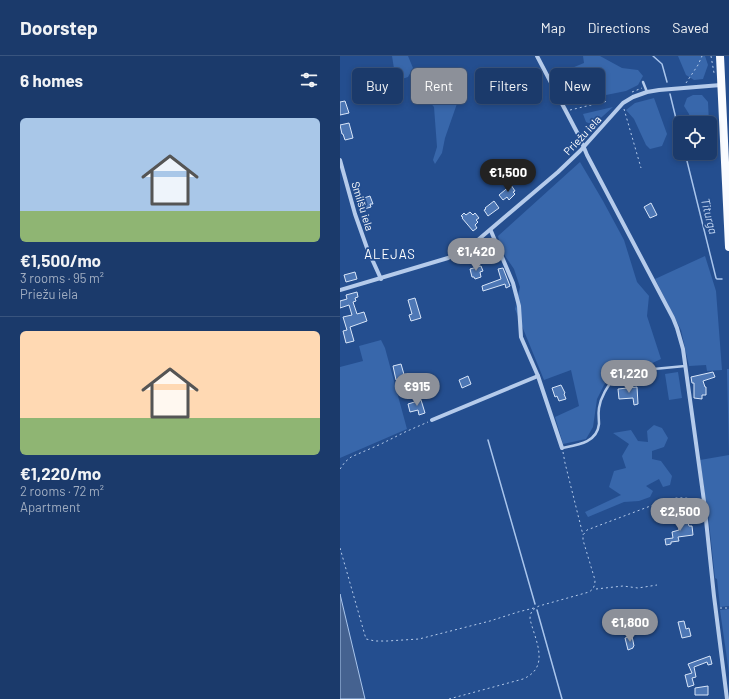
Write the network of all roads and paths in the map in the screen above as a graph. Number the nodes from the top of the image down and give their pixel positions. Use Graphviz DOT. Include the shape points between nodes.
graph roads {
  1 [pos="537,56"];
  2 [pos="702,56"];
  3 [pos="720,56"];
  4 [pos="643,82"];
  5 [pos="684,84"];
  6 [pos="721,85"];
  7 [pos="646,92"];
  8 [pos="608,101"];
  9 [pos="623,104"];
  10 [pos="566,111"];
  11 [pos="727,139"];
  12 [pos="584,147"];
  13 [pos="340,160"];
  14 [pos="641,168"];
  15 [pos="490,231"];
  16 [pos="729,247"];
  17 [pos="381,279"];
  18 [pos="340,290"];
  19 [pos="686,366"];
  20 [pos="538,376"];
  21 [pos="432,420"];
  22 [pos="562,448"];
  23 [pos="340,469"];
  24 [pos="704,501"];
  25 [pos="584,535"];
  26 [pos="340,548"];
  27 [pos="657,585"];
  28 [pos="596,589"];
  29 [pos="534,608"];
  30 [pos="719,608"];
  31 [pos="729,608"];
  32 [pos="449,699"];
  33 [pos="727,699"];
  1 -- 10 [label="street"];
  2 -- 5 [label="path"];
  3 -- 6 [label="main road"];
  4 -- 7 [label="lane"];
  6 -- 7 [label="street, Priežu iela"];
  6 -- 11 [label="main road"];
  7 -- 9 [label="street, Priežu iela"];
  8 -- 10 [label="path"];
  9 -- 12 [label="street, Priežu iela"];
  9 -- 14 [label="path"];
  10 -- 12 [label="street"];
  11 -- 16 [label="main road"];
  12 -- 15 [label="street, Priežu iela"];
  12 -- 19 [label="street" via="673,318"];
  13 -- 17 [label="street, Smilšu iela" via="367,248"];
  15 -- 17 [label="street, Priežu iela" via="472,245 448,258"];
  15 -- 20 [label="street" via="513,283 519,306 521,337"];
  17 -- 18 [label="street, Priežu iela"];
  19 -- 22 [label="lane" via="616,375 602,398 599,426 592,440"];
  19 -- 24 [label="street"];
  20 -- 21 [label="street"];
  20 -- 22 [label="street"];
  21 -- 23 [label="path" via="351,457"];
  22 -- 25 [label="path"];
  24 -- 25 [label="path" via="689,498 669,500 587,530"];
  24 -- 33 [label="street"];
  25 -- 29 [label="path" via="583,540 596,580 594,588 589,592"];
  26 -- 29 [label="path" via="366,639 419,639"];
  27 -- 28 [label="path"];
  29 -- 32 [label="path" via="530,619 540,657 535,671 523,679"];
  30 -- 31 [label="path"];
}
